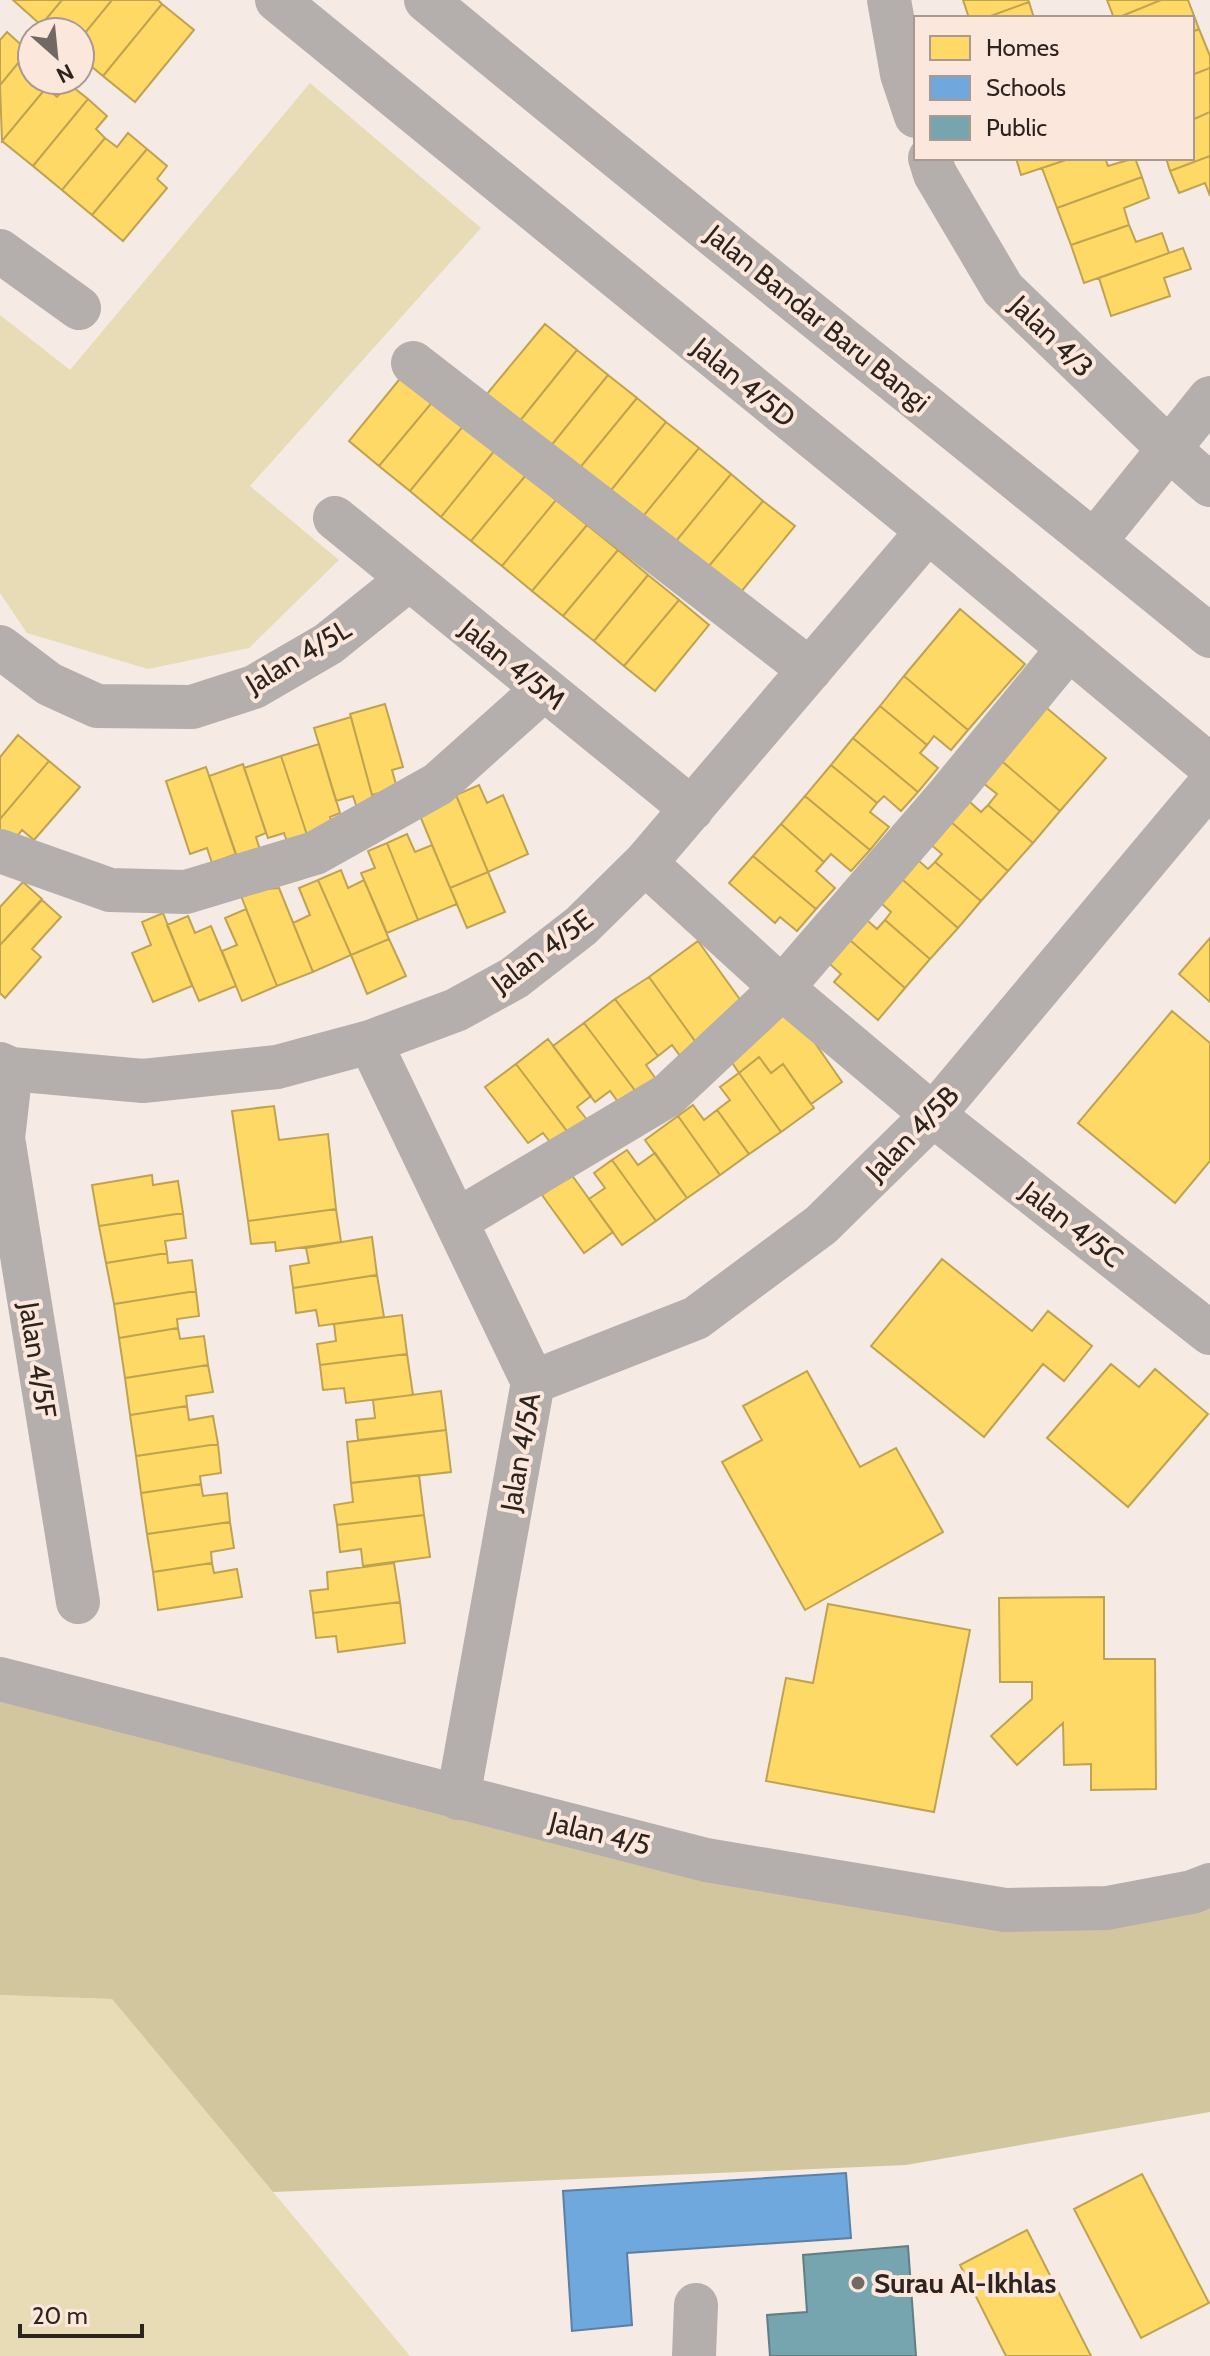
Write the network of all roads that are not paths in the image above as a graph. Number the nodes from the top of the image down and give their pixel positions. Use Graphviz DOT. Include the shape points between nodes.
graph roads {
  1 [pos="277,0"];
  2 [pos="426,0"];
  3 [pos="889,0"];
  4 [pos="914,110"];
  5 [pos="931,160"];
  6 [pos="0,251"];
  7 [pos="79,308"];
  8 [pos="413,363"];
  9 [pos="1210,398"];
  10 [pos="1169,449"];
  11 [pos="1210,485"];
  12 [pos="335,518"];
  13 [pos="928,531"];
  14 [pos="1094,542"];
  15 [pos="409,579"];
  16 [pos="1210,636"];
  17 [pos="0,647"];
  18 [pos="1069,648"];
  19 [pos="810,670"];
  20 [pos="544,689"];
  21 [pos="1210,766"];
  22 [pos="1210,784"];
  23 [pos="692,809"];
  24 [pos="0,851"];
  25 [pos="645,863"];
  26 [pos="782,988"];
  27 [pos="370,1042"];
  28 [pos="5,1067"];
  29 [pos="933,1115"];
  30 [pos="1,1140"];
  31 [pos="456,1221"];
  32 [pos="1210,1333"];
  33 [pos="533,1382"];
  34 [pos="78,1602"];
  35 [pos="0,1679"];
  36 [pos="458,1798"];
  37 [pos="1210,1885"];
  38 [pos="696,2305"];
  39 [pos="694,2356"];
  1 -- 13 [label="street, Jalan 4/5D"];
  2 -- 14 [label="street, Jalan Bandar Baru Bangi"];
  3 -- 4 [label="street"];
  5 -- 10 [label="street, Jalan 4/3" via="1003,289"];
  6 -- 7 [label="street"];
  8 -- 19 [label="street"];
  9 -- 10 [label="street"];
  10 -- 11 [label="street, Jalan 4/3"];
  10 -- 14 [label="street"];
  12 -- 15 [label="street, Jalan 4/5M"];
  13 -- 18 [label="street, Jalan 4/5D"];
  13 -- 19 [label="street, Jalan 4/5E"];
  14 -- 16 [label="street, Jalan Bandar Baru Bangi"];
  15 -- 17 [label="street, Jalan 4/5L" via="328,644 254,687 192,707 97,706 49,684"];
  15 -- 20 [label="street, Jalan 4/5M"];
  18 -- 21 [label="street, Jalan 4/5D"];
  18 -- 26 [label="street"];
  19 -- 23 [label="street, Jalan 4/5E"];
  20 -- 23 [label="street, Jalan 4/5M"];
  20 -- 24 [label="street" via="438,784 315,853 186,892 110,890"];
  22 -- 29 [label="street, Jalan 4/5B"];
  23 -- 25 [label="street, Jalan 4/5E"];
  25 -- 26 [label="street, Jalan 4/5C"];
  25 -- 27 [label="street, Jalan 4/5E" via="581,926 514,978 456,1010"];
  26 -- 29 [label="street, Jalan 4/5C"];
  26 -- 31 [label="street" via="668,1095"];
  27 -- 28 [label="street, Jalan 4/5E" via="277,1067 143,1081"];
  27 -- 31 [label="street, Jalan 4/5A"];
  28 -- 30 [label="street, Jalan 4/5F"];
  29 -- 32 [label="street, Jalan 4/5C"];
  29 -- 33 [label="street, Jalan 4/5B" via="821,1225 696,1318"];
  30 -- 34 [label="street, Jalan 4/5F"];
  31 -- 33 [label="street, Jalan 4/5A"];
  33 -- 36 [label="street, Jalan 4/5A"];
  35 -- 36 [label="street, Jalan 4/5"];
  36 -- 37 [label="street, Jalan 4/5" via="706,1860 1005,1910 1107,1908"];
  38 -- 39 [label="street"];
}
